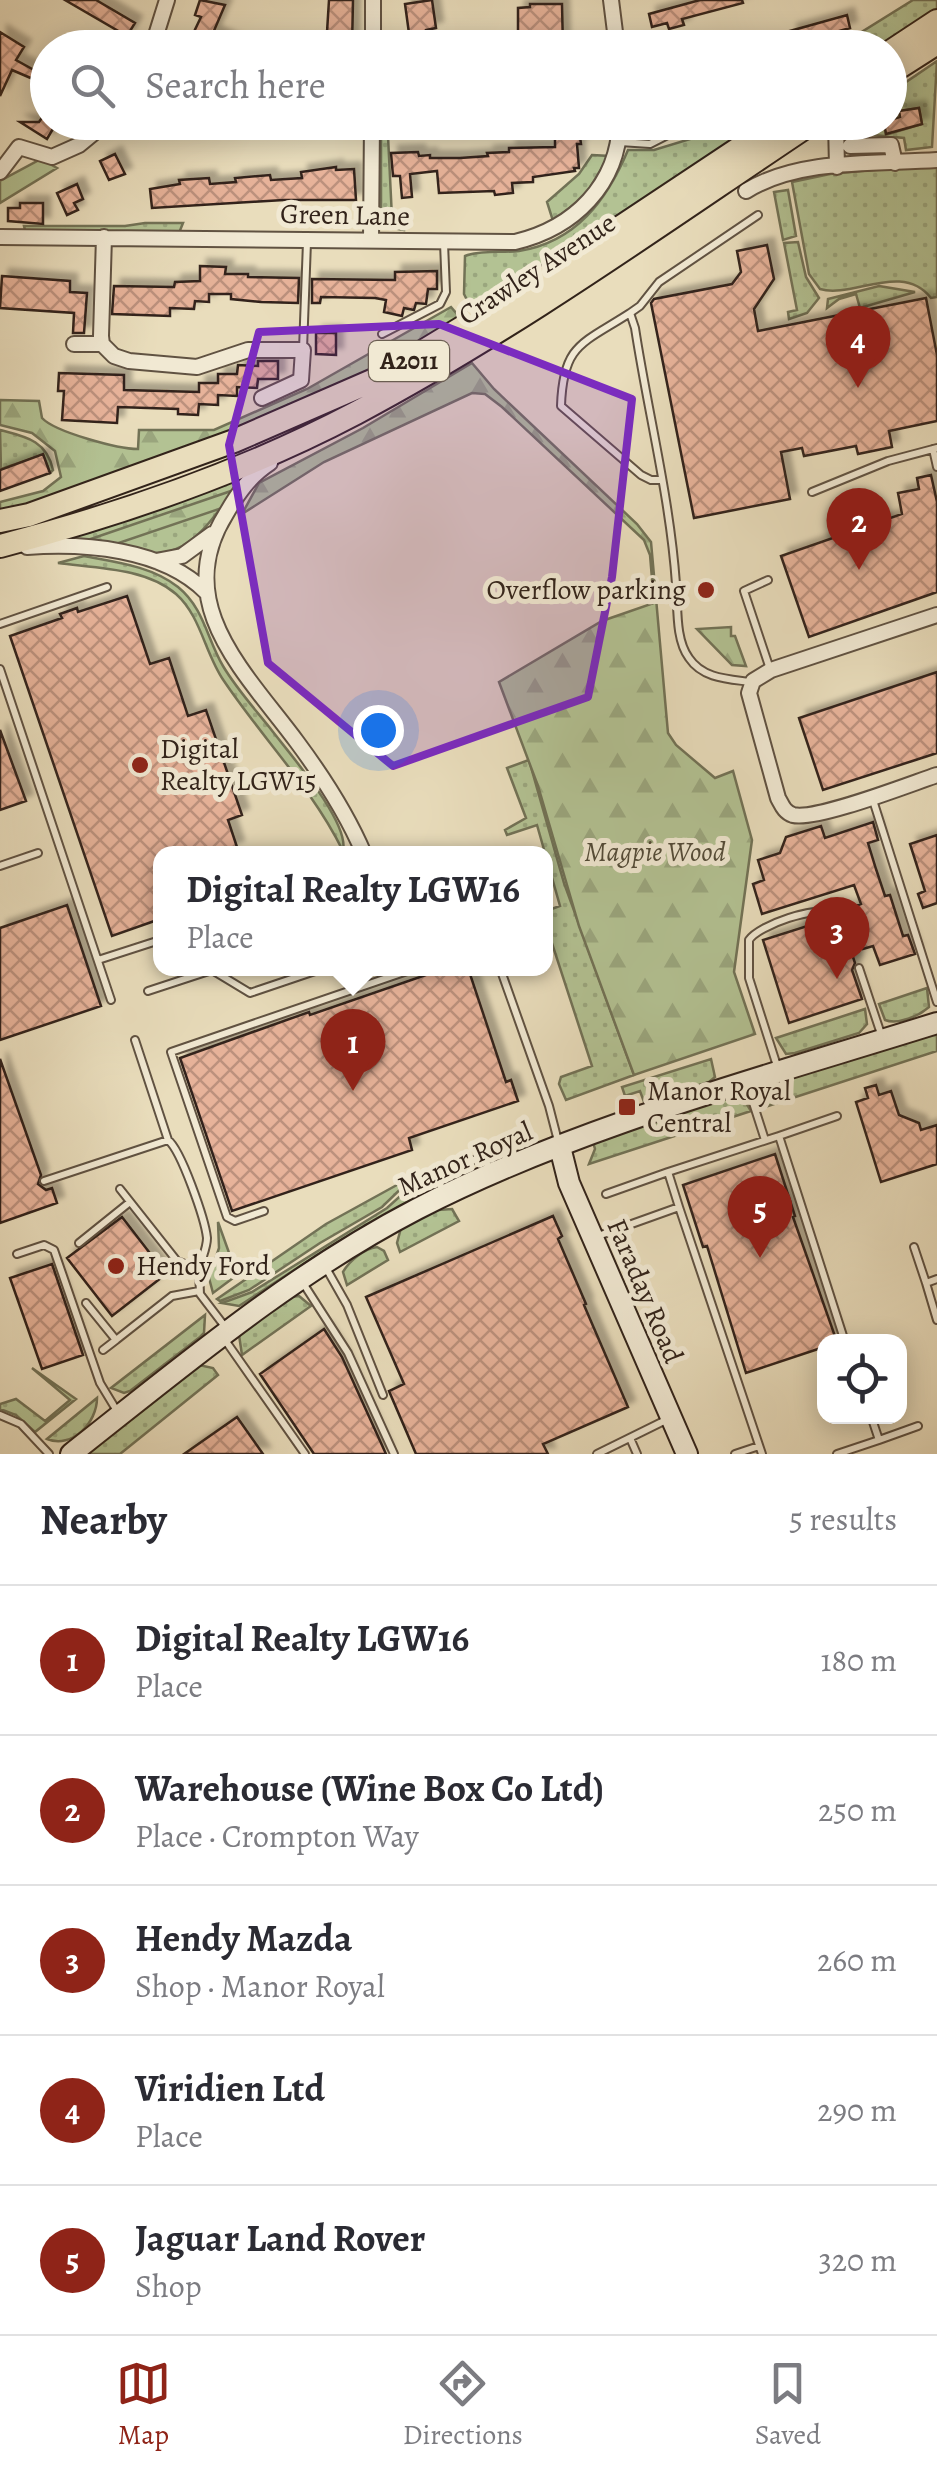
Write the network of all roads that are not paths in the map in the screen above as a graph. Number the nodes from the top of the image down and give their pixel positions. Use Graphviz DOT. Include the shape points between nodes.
graph roads {
  1 [pos="167,0"];
  2 [pos="374,0"];
  3 [pos="611,0"];
  4 [pos="373,18"];
  5 [pos="392,19"];
  6 [pos="937,22"];
  7 [pos="158,30"];
  8 [pos="373,30"];
  9 [pos="615,30"];
  10 [pos="907,41"];
  11 [pos="929,48"];
  12 [pos="907,64"];
  13 [pos="86,140"];
  14 [pos="372,140"];
  15 [pos="658,140"];
  16 [pos="752,140"];
  17 [pos="804,140"];
  18 [pos="831,140"];
  19 [pos="618,141"];
  20 [pos="850,146"];
  21 [pos="937,160"];
  22 [pos="895,163"];
  23 [pos="836,167"];
  24 [pos="0,172"];
  25 [pos="746,191"];
  26 [pos="758,215"];
  27 [pos="0,237"];
  28 [pos="104,238"];
  29 [pos="307,239"];
  30 [pos="372,240"];
  31 [pos="444,243"];
  32 [pos="630,313"];
  33 [pos="382,334"];
  34 [pos="74,344"];
  35 [pos="102,344"];
  36 [pos="303,350"];
  37 [pos="262,398"];
  38 [pos="355,414"];
  39 [pos="935,449"];
  40 [pos="937,467"];
  41 [pos="661,480"];
  42 [pos="812,492"];
  43 [pos="0,520"];
  44 [pos="216,530"];
  45 [pos="0,548"];
  46 [pos="154,561"];
  47 [pos="768,580"];
  48 [pos="107,588"];
  49 [pos="206,592"];
  50 [pos="937,615"];
  51 [pos="0,624"];
  52 [pos="0,668"];
  53 [pos="771,670"];
  54 [pos="752,682"];
  55 [pos="937,775"];
  56 [pos="872,796"];
  57 [pos="360,846"];
  58 [pos="38,853"];
  59 [pos="0,866"];
  60 [pos="840,935"];
  61 [pos="153,942"];
  62 [pos="98,960"];
  63 [pos="859,968"];
  64 [pos="933,973"];
  65 [pos="196,976"];
  66 [pos="222,976"];
  67 [pos="300,976"];
  68 [pos="393,976"];
  69 [pos="503,976"];
  70 [pos="148,992"];
  71 [pos="111,1000"];
  72 [pos="937,1002"];
  73 [pos="937,1023"];
  74 [pos="135,1040"];
  75 [pos="883,1040"];
  76 [pos="780,1072"];
  77 [pos="747,1083"];
  78 [pos="837,1116"];
  79 [pos="779,1136"];
  80 [pos="168,1140"];
  81 [pos="765,1140"];
  82 [pos="560,1147"];
  83 [pos="668,1172"];
  84 [pos="44,1182"];
  85 [pos="120,1189"];
  86 [pos="606,1194"];
  87 [pos="130,1202"];
  88 [pos="679,1207"];
  89 [pos="264,1211"];
  90 [pos="592,1238"];
  91 [pos="78,1243"];
  92 [pos="914,1247"];
  93 [pos="16,1254"];
  94 [pos="324,1263"];
  95 [pos="200,1270"];
  96 [pos="300,1278"];
  97 [pos="937,1279"];
  98 [pos="926,1283"];
  99 [pos="199,1291"];
  100 [pos="86,1303"];
  101 [pos="937,1320"];
  102 [pos="224,1332"];
  103 [pos="842,1334"];
  104 [pos="116,1340"];
  105 [pos="103,1350"];
  106 [pos="382,1394"];
  107 [pos="121,1415"];
  108 [pos="0,1416"];
  109 [pos="671,1418"];
  110 [pos="874,1424"];
  111 [pos="918,1426"];
  112 [pos="630,1438"];
  113 [pos="879,1440"];
  114 [pos="760,1450"];
  115 [pos="49,1454"];
  116 [pos="72,1454"];
  117 [pos="305,1454"];
  118 [pos="394,1454"];
  119 [pos="598,1454"];
  120 [pos="638,1454"];
  121 [pos="687,1454"];
  122 [pos="735,1454"];
  123 [pos="836,1454"];
  1 -- 7 [label="street"];
  2 -- 4 [label="street"];
  3 -- 9 [label="street"];
  4 -- 5 [label="street"];
  4 -- 8 [label="street"];
  6 -- 10 [label="main road"];
  11 -- 12 [label="main road"];
  13 -- 24 [label="street" via="52,157 19,147"];
  14 -- 30 [label="street"];
  15 -- 19 [label="lane"];
  16 -- 43 [label="main road, Crawley Avenue / A2011" via="381,377 234,440"];
  17 -- 38 [label="main road, Crawley Avenue / A2011"];
  18 -- 23 [label="street"];
  19 -- 31 [label="street, Green Lane" via="598,191 558,227 515,242"];
  20 -- 22 [label="street" via="892,145"];
  21 -- 22 [label="street"];
  22 -- 23 [label="street"];
  23 -- 25 [label="street"];
  26 -- 32 [label="lane" via="656,284"];
  27 -- 28 [label="street, Green Lane"];
  28 -- 29 [label="street, Green Lane"];
  28 -- 35 [label="street"];
  29 -- 30 [label="street, Green Lane"];
  29 -- 36 [label="lane"];
  30 -- 31 [label="street, Green Lane"];
  31 -- 33 [label="lane" via="446,292 440,304"];
  32 -- 41 [label="lane"];
  32 -- 41 [label="lane" via="574,350 561,406 640,475"];
  34 -- 35 [label="street"];
  35 -- 36 [label="street" via="120,359 196,367 248,350"];
  36 -- 37 [label="street" via="300,380"];
  38 -- 44 [label="street" via="257,472"];
  38 -- 45 [label="main road, Crawley Avenue / A2011" via="207,480"];
  39 -- 40 [label="lane"];
  39 -- 42 [label="lane"];
  41 -- 54 [label="lane" via="683,648 708,674"];
  44 -- 46 [label="street" via="182,556"];
  44 -- 49 [label="street"];
  45 -- 46 [label="street" via="70,546"];
  46 -- 49 [label="street"];
  47 -- 53 [label="lane" via="744,591"];
  48 -- 51 [label="lane"];
  49 -- 57 [label="street" via="234,661 308,757"];
  50 -- 53 [label="street"];
  52 -- 62 [label="lane"];
  53 -- 54 [label="street"];
  54 -- 56 [label="street" via="750,701 784,809 809,815"];
  55 -- 56 [label="street"];
  56 -- 64 [label="lane"];
  58 -- 59 [label="lane"];
  60 -- 76 [label="lane" via="832,914 821,910 759,930 750,940 749,978"];
  61 -- 62 [label="lane"];
  62 -- 71 [label="lane"];
  63 -- 75 [label="lane"];
  64 -- 72 [label="lane"];
  65 -- 70 [label="lane"];
  66 -- 67 [label="lane" via="253,992"];
  68 -- 89 [label="lane" via="167,1053 227,1217"];
  69 -- 82 [label="lane"];
  73 -- 75 [label="street, Manor Royal"];
  74 -- 80 [label="lane"];
  75 -- 76 [label="street, Manor Royal"];
  76 -- 77 [label="street, Manor Royal"];
  77 -- 81 [label="lane"];
  77 -- 82 [label="street, Manor Royal"];
  78 -- 79 [label="lane"];
  79 -- 81 [label="lane"];
  79 -- 103 [label="lane"];
  80 -- 84 [label="lane"];
  80 -- 95 [label="lane" via="204,1227"];
  81 -- 83 [label="lane"];
  82 -- 90 [label="street, Faraday Road"];
  82 -- 94 [label="street, Manor Royal" via="445,1196"];
  83 -- 86 [label="lane"];
  83 -- 88 [label="lane"];
  85 -- 87 [label="lane"];
  87 -- 91 [label="lane"];
  87 -- 95 [label="lane" via="177,1262"];
  88 -- 90 [label="lane"];
  88 -- 114 [label="lane"];
  90 -- 109 [label="street, Faraday Road"];
  92 -- 98 [label="lane"];
  93 -- 107 [label="lane" via="44,1245 54,1250 100,1383"];
  94 -- 96 [label="street, Manor Royal"];
  94 -- 106 [label="lane"];
  95 -- 99 [label="lane"];
  96 -- 102 [label="street, Manor Royal"];
  96 -- 118 [label="lane" via="348,1353"];
  97 -- 98 [label="lane"];
  98 -- 101 [label="lane"];
  99 -- 102 [label="lane"];
  99 -- 104 [label="lane" via="176,1294"];
  100 -- 104 [label="lane"];
  102 -- 107 [label="street, Manor Royal"];
  102 -- 117 [label="lane"];
  104 -- 105 [label="lane"];
  107 -- 116 [label="street, Manor Royal"];
  108 -- 115 [label="lane" via="21,1424"];
  109 -- 112 [label="lane"];
  109 -- 121 [label="street, Faraday Road"];
  110 -- 113 [label="lane"];
  111 -- 113 [label="lane"];
  112 -- 119 [label="lane"];
  112 -- 120 [label="lane"];
  113 -- 123 [label="lane"];
  114 -- 122 [label="lane"];
}
